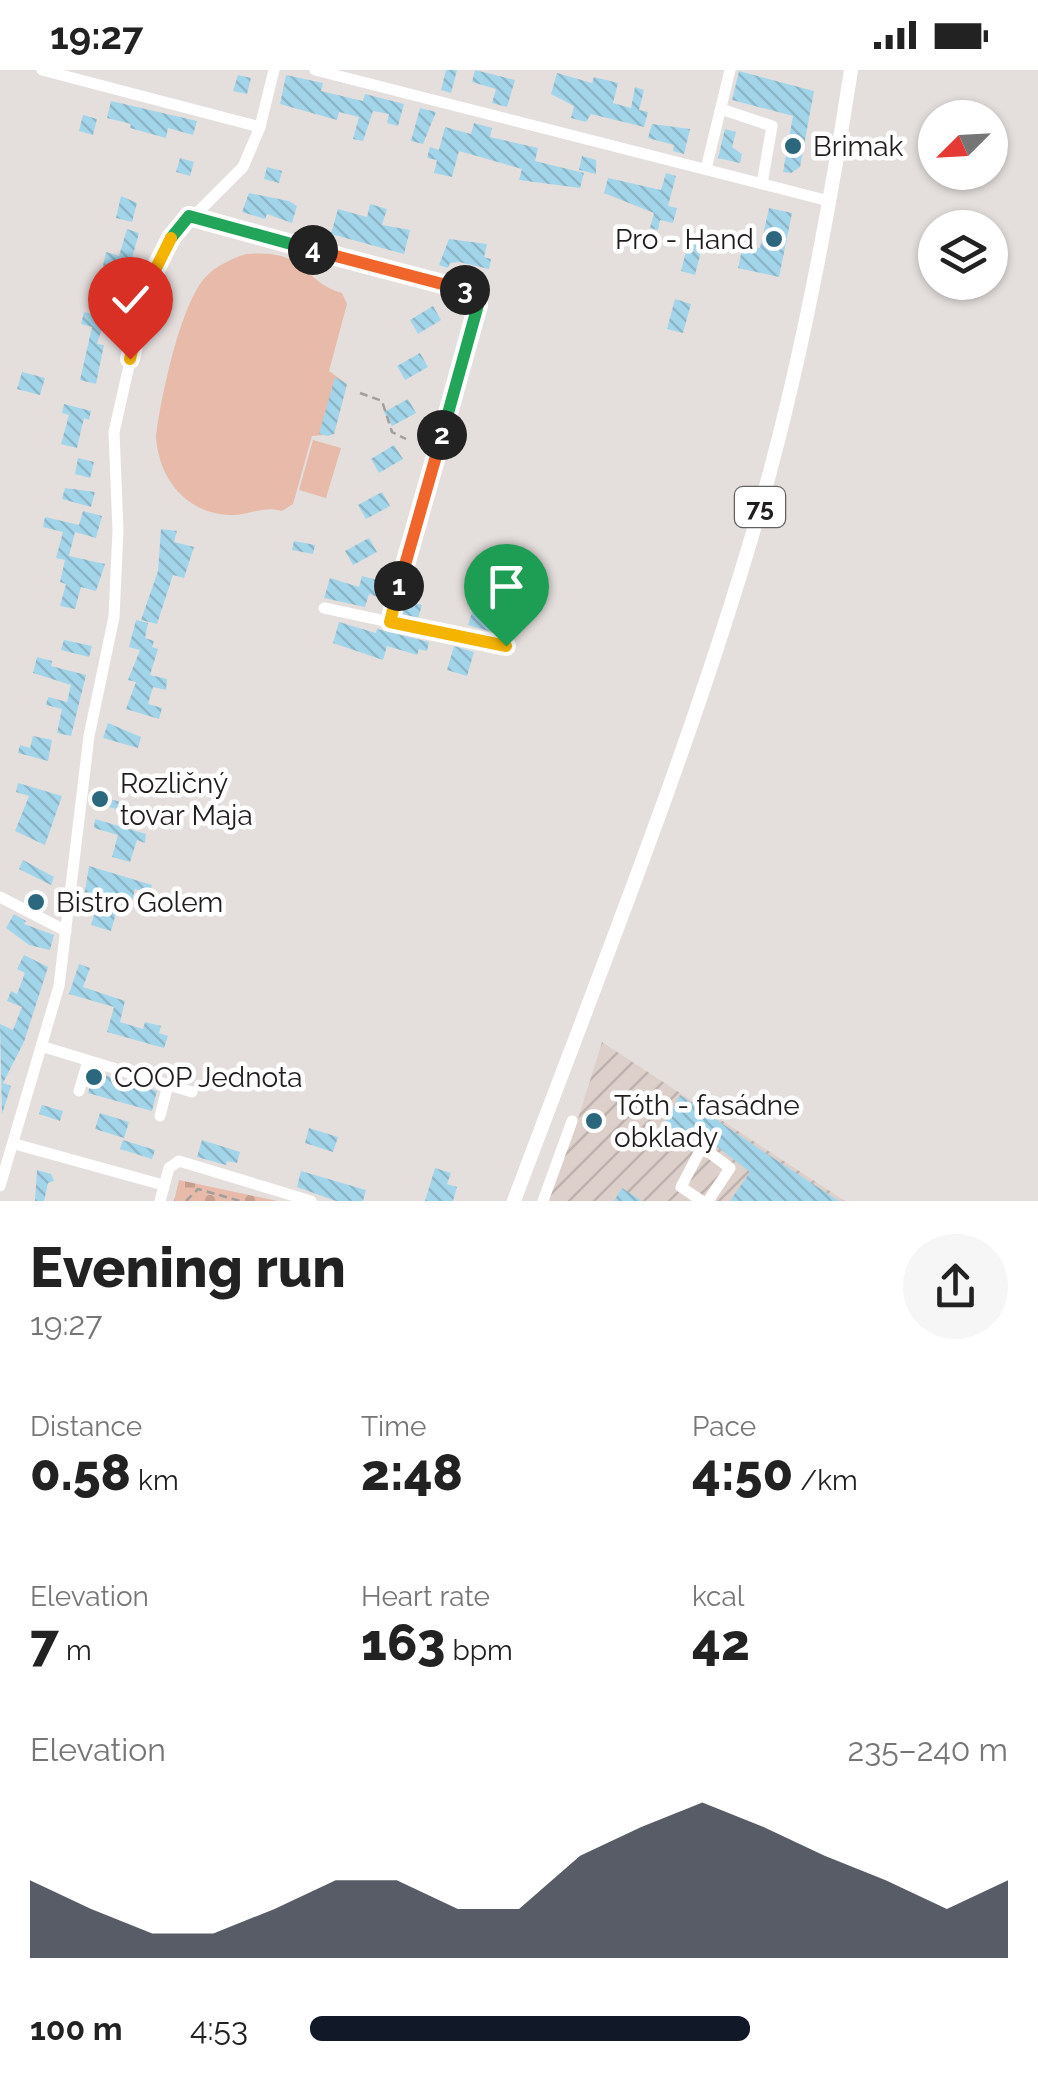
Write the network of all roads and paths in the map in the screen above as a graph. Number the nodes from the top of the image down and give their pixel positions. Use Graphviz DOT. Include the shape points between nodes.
graph roads {
  1 [pos="42,70"];
  2 [pos="274,70"];
  3 [pos="314,70"];
  4 [pos="730,70"];
  5 [pos="851,70"];
  6 [pos="721,109"];
  7 [pos="260,128"];
  8 [pos="706,169"];
  9 [pos="762,184"];
  10 [pos="829,201"];
  11 [pos="189,216"];
  12 [pos="360,393"];
  13 [pos="406,439"];
  14 [pos="324,608"];
  15 [pos="390,622"];
  16 [pos="506,646"];
  17 [pos="0,897"];
  18 [pos="66,932"];
  19 [pos="44,1047"];
  20 [pos="88,1061"];
  21 [pos="168,1085"];
  22 [pos="80,1091"];
  23 [pos="192,1092"];
  24 [pos="160,1116"];
  25 [pos="572,1121"];
  26 [pos="9,1148"];
  27 [pos="0,1186"];
  28 [pos="163,1186"];
  29 [pos="160,1201"];
  30 [pos="186,1201"];
  31 [pos="240,1201"];
  32 [pos="311,1201"];
  33 [pos="514,1201"];
  34 [pos="544,1201"];
  35 [pos="705,1201"];
  1 -- 7 [label="street"];
  2 -- 7 [label="street"];
  3 -- 8 [label="street"];
  4 -- 6 [label="street"];
  5 -- 10 [label="main road, 75"];
  6 -- 8 [label="street"];
  6 -- 9 [label="street" via="772,126"];
  7 -- 11 [label="street" via="243,167"];
  8 -- 9 [label="street"];
  9 -- 10 [label="street"];
  10 -- 33 [label="main road, 75" via="800,347 748,546"];
  11 -- 15 [label="street" via="475,296 478,305"];
  11 -- 18 [label="street" via="147,286 114,432 114,617 88,736"];
  12 -- 13 [label="path" via="382,401 392,432"];
  14 -- 15 [label="street"];
  15 -- 16 [label="street"];
  17 -- 18 [label="street"];
  18 -- 19 [label="street"];
  19 -- 20 [label="street"];
  19 -- 26 [label="street"];
  20 -- 21 [label="street"];
  20 -- 22 [label="street"];
  21 -- 23 [label="street"];
  21 -- 24 [label="street"];
  25 -- 34 [label="street"];
  26 -- 27 [label="street"];
  26 -- 28 [label="street"];
  28 -- 29 [label="street"];
  28 -- 32 [label="street" via="180,1160"];
  30 -- 31 [label="path" via="198,1189"];
  35 -- 35 [label="street" via="681,1188 702,1147 730,1168"];
}
